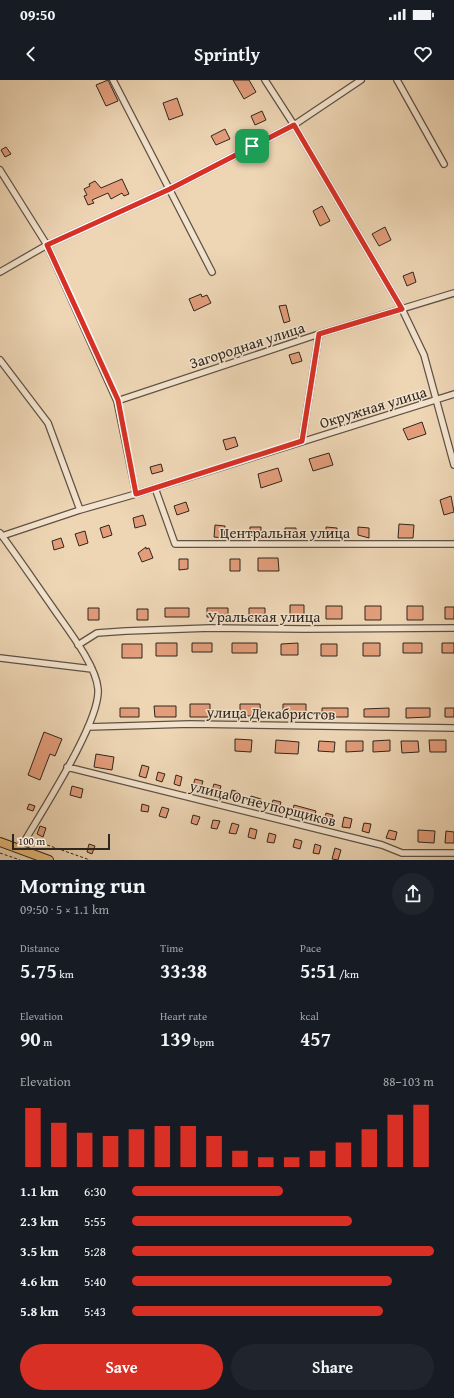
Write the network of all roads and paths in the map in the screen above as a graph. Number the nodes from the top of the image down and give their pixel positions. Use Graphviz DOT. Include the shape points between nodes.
graph roads {
  1 [pos="113,80"];
  2 [pos="265,80"];
  3 [pos="361,80"];
  4 [pos="397,80"];
  5 [pos="294,125"];
  6 [pos="444,164"];
  7 [pos="0,170"];
  8 [pos="170,189"];
  9 [pos="47,245"];
  10 [pos="0,272"];
  11 [pos="212,272"];
  12 [pos="454,293"];
  13 [pos="402,309"];
  14 [pos="319,334"];
  15 [pos="0,360"];
  16 [pos="454,394"];
  17 [pos="118,400"];
  18 [pos="435,400"];
  19 [pos="302,441"];
  20 [pos="454,462"];
  21 [pos="155,488"];
  22 [pos="136,494"];
  23 [pos="80,510"];
  24 [pos="1,534"];
  25 [pos="454,544"];
  26 [pos="454,628"];
  27 [pos="78,645"];
  28 [pos="0,658"];
  29 [pos="92,669"];
  30 [pos="88,727"];
  31 [pos="454,728"];
  32 [pos="67,767"];
  33 [pos="26,837"];
  34 [pos="0,842"];
  35 [pos="20,849"];
  36 [pos="402,852"];
  37 [pos="0,853"];
  38 [pos="454,853"];
  39 [pos="20,860"];
  40 [pos="49,860"];
  41 [pos="90,860"];
  42 [pos="401,860"];
  1 -- 8 [label="street"];
  2 -- 5 [label="street"];
  3 -- 5 [label="street"];
  4 -- 6 [label="street"];
  5 -- 8 [label="street"];
  5 -- 13 [label="street"];
  7 -- 9 [label="street"];
  8 -- 9 [label="street"];
  8 -- 11 [label="street"];
  9 -- 10 [label="street"];
  9 -- 17 [label="street"];
  12 -- 13 [label="street, Загородная улица"];
  13 -- 14 [label="street, Загородная улица"];
  13 -- 18 [label="street" via="424,355"];
  14 -- 17 [label="street, Загородная улица"];
  14 -- 19 [label="street"];
  15 -- 23 [label="street" via="48,423"];
  16 -- 18 [label="street, Окружная улица"];
  17 -- 22 [label="street"];
  18 -- 19 [label="street, Окружная улица"];
  18 -- 20 [label="street"];
  19 -- 21 [label="street, Окружная улица"];
  21 -- 22 [label="street, Окружная улица"];
  21 -- 25 [label="street, Центральная улица" via="175,544"];
  22 -- 23 [label="street, Окружная улица"];
  23 -- 24 [label="street, Окружная улица"];
  24 -- 27 [label="street"];
  26 -- 27 [label="street, Уральская улица" via="210,628 126,631 97,633"];
  27 -- 29 [label="street"];
  28 -- 29 [label="street"];
  29 -- 30 [label="street" via="98,688 98,700"];
  30 -- 31 [label="street, улица Декабристов" via="190,724"];
  30 -- 32 [label="street"];
  32 -- 33 [label="street"];
  32 -- 36 [label="street, улица Огнеупорщиков"];
  33 -- 35 [label="street"];
  33 -- 41 [label="path"];
  34 -- 35 [label="main road"];
  35 -- 40 [label="main road"];
  36 -- 38 [label="street, улица Огнеупорщиков"];
  36 -- 42 [label="street"];
  37 -- 39 [label="path"];
}
